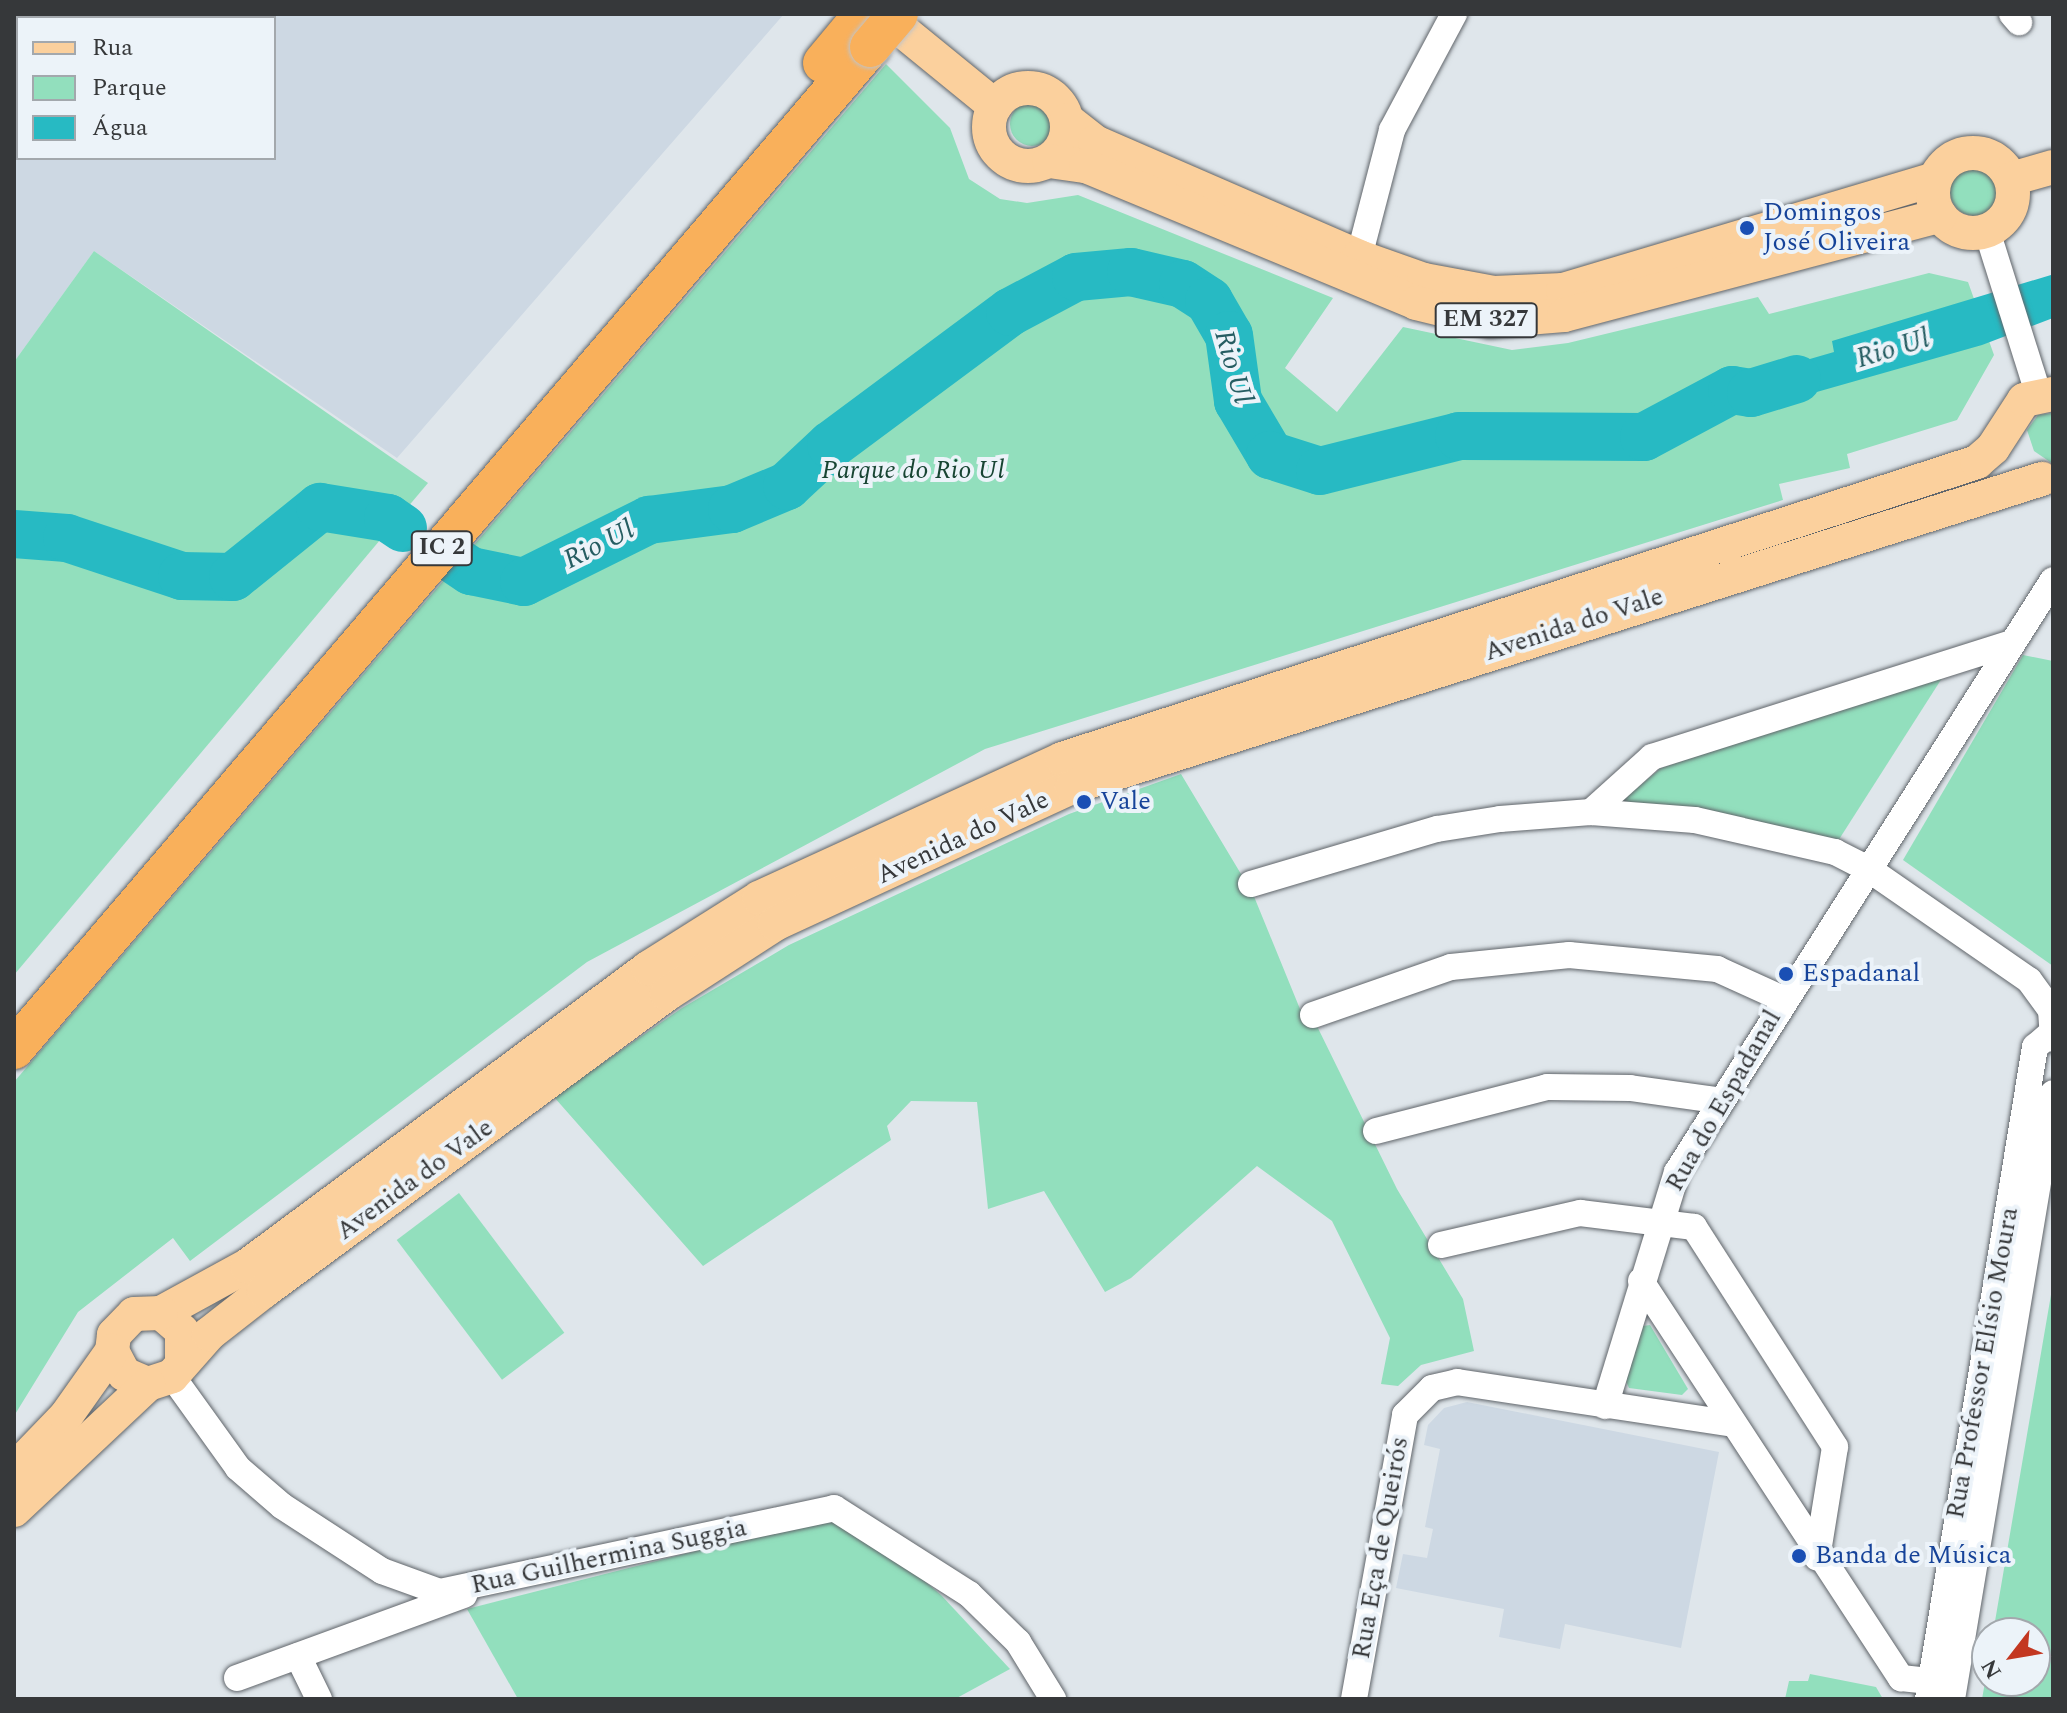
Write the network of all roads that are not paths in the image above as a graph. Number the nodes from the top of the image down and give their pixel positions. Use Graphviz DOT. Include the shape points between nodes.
graph roads {
  1 [pos="898,14"];
  2 [pos="1454,14"];
  3 [pos="866,26"];
  4 [pos="995,106"];
  5 [pos="1067,120"];
  6 [pos="1049,161"];
  7 [pos="2053,167"];
  8 [pos="1935,179"];
  9 [pos="2011,179"];
  10 [pos="1940,216"];
  11 [pos="1987,231"];
  12 [pos="1359,257"];
  13 [pos="2045,394"];
  14 [pos="2007,429"];
  15 [pos="2047,481"];
  16 [pos="2053,580"];
  17 [pos="2012,643"];
  18 [pos="1591,812"];
  19 [pos="1867,868"];
  20 [pos="1251,884"];
  21 [pos="1783,999"];
  22 [pos="1313,1015"];
  23 [pos="14,1016"];
  24 [pos="2052,1036"];
  25 [pos="14,1049"];
  26 [pos="2053,1093"];
  27 [pos="1722,1101"];
  28 [pos="1376,1131"];
  29 [pos="1658,1222"];
  30 [pos="1441,1245"];
  31 [pos="1641,1281"];
  32 [pos="161,1313"];
  33 [pos="112,1351"];
  34 [pos="167,1374"];
  35 [pos="1605,1406"];
  36 [pos="1729,1423"];
  37 [pos="14,1470"];
  38 [pos="14,1510"];
  39 [pos="1817,1558"];
  40 [pos="477,1586"];
  41 [pos="298,1656"];
  42 [pos="237,1678"];
  43 [pos="1930,1690"];
  44 [pos="319,1699"];
  45 [pos="1053,1699"];
  46 [pos="1354,1699"];
  47 [pos="1952,1699"];
  1 -- 3 [label="highway, IC 2, bridge"];
  2 -- 12 [label="street" via="1392,130"];
  3 -- 4 [label="main road"];
  3 -- 23 [label="highway, IC 2"];
  3 -- 25 [label="highway, IC 2"];
  4 -- 5 [label="main road, EM 327" via="1013,91 1035,89 1056,100"];
  4 -- 6 [label="main road, EM 327" via="989,128 1004,159 1026,167"];
  5 -- 6 [label="main road" via="1064,143"];
  5 -- 12 [label="main road, EM 327" via="1095,142"];
  6 -- 10 [label="main road, EM 327" via="1086,166 1416,303 1490,321 1564,315"];
  7 -- 9 [label="main road"];
  8 -- 9 [label="main road, EM 327" via="1942,167 1966,153 1993,158"];
  8 -- 10 [label="main road"];
  8 -- 12 [label="main road, EM 327" via="1563,290 1494,293 1424,280"];
  9 -- 11 [label="main road" via="2007,216"];
  10 -- 11 [label="main road" via="1961,232"];
  11 -- 13 [label="street"];
  13 -- 14 [label="main road, Avenida do Vale" via="2024,400"];
  14 -- 15 [label="main road, Avenida do Vale" via="2013,453"];
  14 -- 32 [label="main road, Avenida do Vale" via="1977,462 1062,759 759,898 648,968 247,1266"];
  15 -- 34 [label="main road, Avenida do Vale" via="1072,787 775,924 667,994 277,1282"];
  16 -- 17 [label="street, Rua do Espadanal"];
  17 -- 18 [label="street" via="1652,757"];
  17 -- 19 [label="street, Rua do Espadanal"];
  18 -- 19 [label="street, Rua Professor Elísio Moura" via="1695,820 1835,852"];
  18 -- 20 [label="street, Rua Professor Elísio Moura" via="1437,829"];
  19 -- 21 [label="street, Rua do Espadanal"];
  19 -- 24 [label="street, Rua Professor Elísio Moura" via="2029,980 2051,1010"];
  21 -- 22 [label="street" via="1717,969 1556,955 1451,967"];
  21 -- 27 [label="street, Rua do Espadanal"];
  24 -- 43 [label="street, Rua Professor Elísio Moura" via="2035,1047"];
  26 -- 47 [label="street, Rua Professor Elísio Moura"];
  27 -- 28 [label="street" via="1630,1088 1547,1087"];
  27 -- 29 [label="street, Rua do Espadanal" via="1677,1172"];
  29 -- 30 [label="street" via="1580,1213"];
  29 -- 31 [label="street, Rua do Espadanal"];
  29 -- 39 [label="street" via="1694,1227 1835,1447"];
  31 -- 35 [label="street, Rua do Espadanal"];
  31 -- 36 [label="street"];
  32 -- 33 [label="main road, Avenida do Vale" via="127,1318"];
  32 -- 34 [label="main road" via="182,1331"];
  33 -- 34 [label="main road" via="124,1374"];
  33 -- 37 [label="main road, Avenida do Vale" via="66,1416"];
  34 -- 38 [label="main road, Avenida do Vale"];
  34 -- 40 [label="street, Rua Guilhermina Suggia" via="238,1468 282,1506 382,1571 440,1592"];
  35 -- 36 [label="street"];
  35 -- 46 [label="street, Rua Eça de Queirós" via="1457,1382 1416,1401 1402,1428"];
  36 -- 39 [label="street"];
  39 -- 43 [label="street" via="1901,1678"];
  40 -- 41 [label="street" via="459,1600"];
  40 -- 45 [label="street, Rua Guilhermina Suggia" via="834,1508 969,1594 1018,1642"];
  41 -- 42 [label="street"];
  41 -- 44 [label="street"];
}
